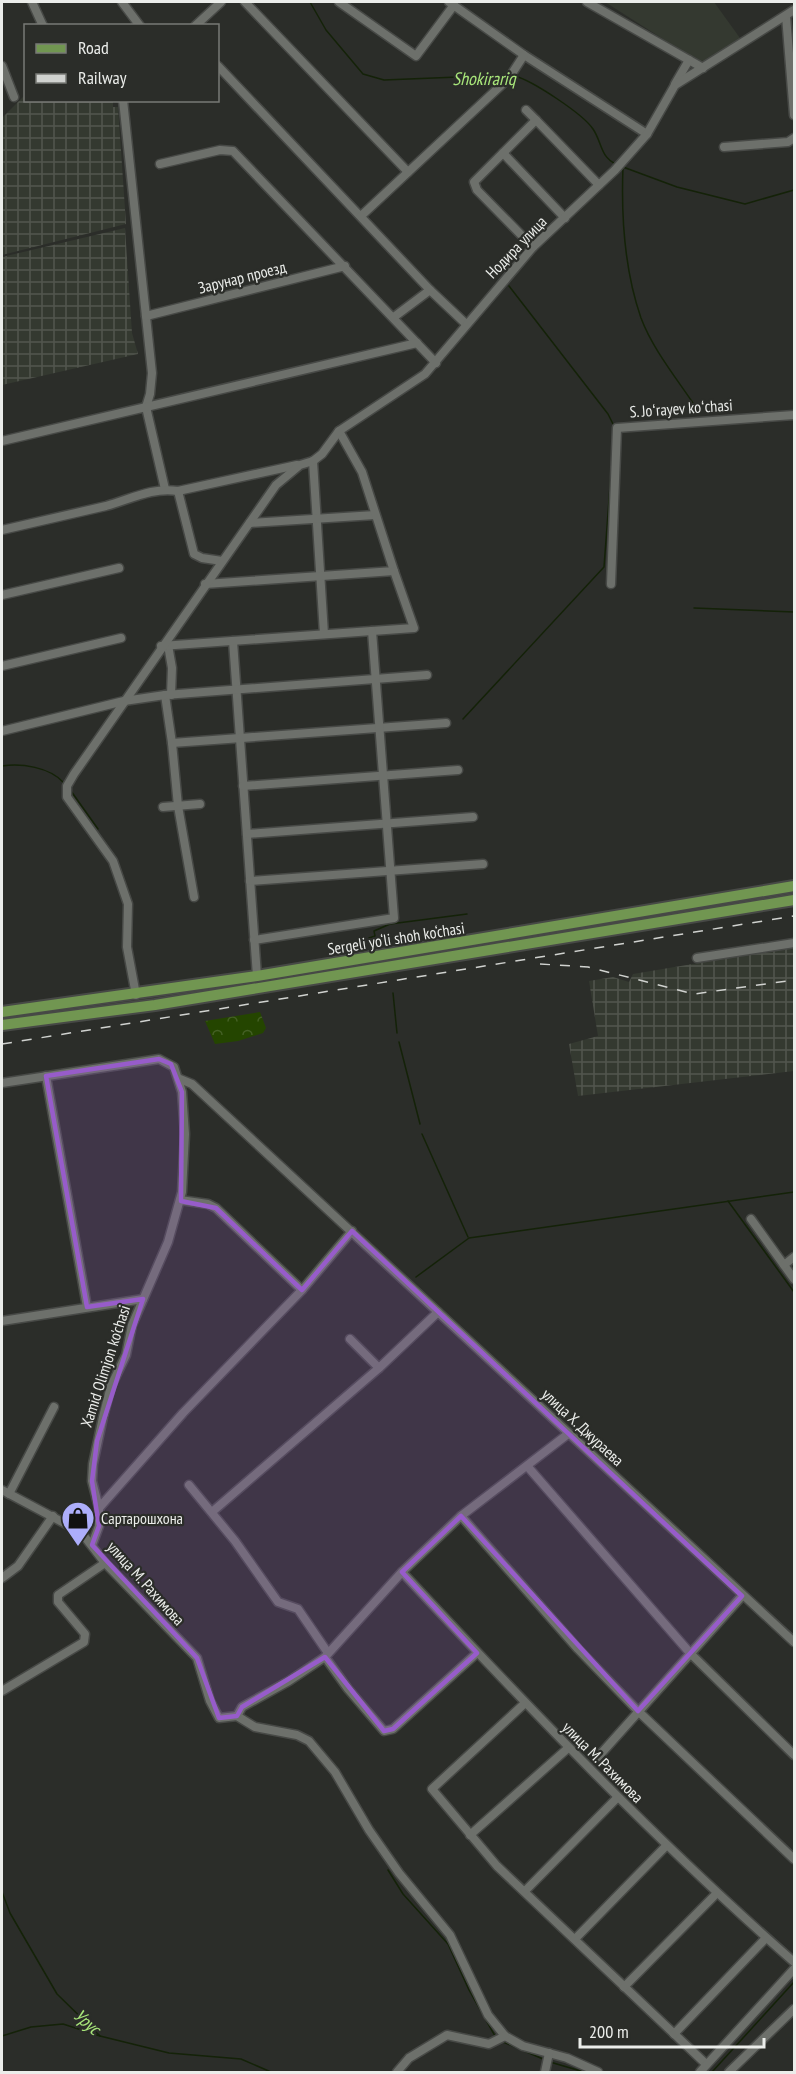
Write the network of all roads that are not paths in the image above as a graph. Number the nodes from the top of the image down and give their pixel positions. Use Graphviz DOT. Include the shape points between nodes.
graph roads {
  1 [pos="32,2"];
  2 [pos="122,2"];
  3 [pos="221,2"];
  4 [pos="245,2"];
  5 [pos="339,2"];
  6 [pos="587,2"];
  7 [pos="452,3"];
  8 [pos="795,10"];
  9 [pos="786,16"];
  10 [pos="42,24"];
  11 [pos="138,24"];
  12 [pos="197,24"];
  13 [pos="524,55"];
  14 [pos="689,60"];
  15 [pos="2,66"];
  16 [pos="219,67"];
  17 [pos="703,68"];
  18 [pos="675,85"];
  19 [pos="14,97"];
  20 [pos="123,102"];
  21 [pos="526,110"];
  22 [pos="795,115"];
  23 [pos="536,120"];
  24 [pos="647,134"];
  25 [pos="795,138"];
  26 [pos="724,147"];
  27 [pos="503,153"];
  28 [pos="160,164"];
  29 [pos="408,172"];
  30 [pos="599,185"];
  31 [pos="361,216"];
  32 [pos="565,218"];
  33 [pos="533,247"];
  34 [pos="345,266"];
  35 [pos="430,290"];
  36 [pos="146,316"];
  37 [pos="394,317"];
  38 [pos="466,324"];
  39 [pos="417,343"];
  40 [pos="436,363"];
  41 [pos="146,406"];
  42 [pos="795,415"];
  43 [pos="339,431"];
  44 [pos="2,441"];
  45 [pos="313,461"];
  46 [pos="300,465"];
  47 [pos="165,489"];
  48 [pos="178,491"];
  49 [pos="375,515"];
  50 [pos="316,518"];
  51 [pos="250,523"];
  52 [pos="2,530"];
  53 [pos="222,561"];
  54 [pos="119,568"];
  55 [pos="394,571"];
  56 [pos="320,576"];
  57 [pos="205,584"];
  58 [pos="611,584"];
  59 [pos="2,596"];
  60 [pos="372,631"];
  61 [pos="324,634"];
  62 [pos="121,638"];
  63 [pos="233,641"];
  64 [pos="164,646"];
  65 [pos="2,666"];
  66 [pos="427,675"];
  67 [pos="376,679"];
  68 [pos="236,690"];
  69 [pos="168,695"];
  70 [pos="124,701"];
  71 [pos="446,723"];
  72 [pos="380,728"];
  73 [pos="2,730"];
  74 [pos="240,738"];
  75 [pos="172,743"];
  76 [pos="458,770"];
  77 [pos="383,776"];
  78 [pos="243,786"];
  79 [pos="200,804"];
  80 [pos="178,806"];
  81 [pos="163,807"];
  82 [pos="473,817"];
  83 [pos="387,824"];
  84 [pos="247,834"];
  85 [pos="483,864"];
  86 [pos="391,871"];
  87 [pos="250,881"];
  88 [pos="795,886"];
  89 [pos="194,897"];
  90 [pos="795,900"];
  91 [pos="254,940"];
  92 [pos="795,943"];
  93 [pos="697,958"];
  94 [pos="257,976"];
  95 [pos="136,995"];
  96 [pos="2,1012"];
  97 [pos="2,1025"];
  98 [pos="46,1076"];
  99 [pos="180,1079"];
  100 [pos="2,1083"];
  101 [pos="180,1200"];
  102 [pos="751,1219"];
  103 [pos="352,1231"];
  104 [pos="795,1257"];
  105 [pos="784,1265"];
  106 [pos="795,1279"];
  107 [pos="302,1290"];
  108 [pos="143,1299"];
  109 [pos="87,1307"];
  110 [pos="438,1312"];
  111 [pos="2,1321"];
  112 [pos="350,1339"];
  113 [pos="379,1368"];
  114 [pos="54,1407"];
  115 [pos="568,1434"];
  116 [pos="528,1467"];
  117 [pos="189,1485"];
  118 [pos="5,1492"];
  119 [pos="99,1508"];
  120 [pos="213,1512"];
  121 [pos="53,1516"];
  122 [pos="461,1516"];
  123 [pos="92,1545"];
  124 [pos="105,1563"];
  125 [pos="402,1572"];
  126 [pos="2,1578"];
  127 [pos="742,1596"];
  128 [pos="795,1642"];
  129 [pos="477,1653"];
  130 [pos="690,1653"];
  131 [pos="326,1655"];
  132 [pos="2,1691"];
  133 [pos="524,1704"];
  134 [pos="638,1712"];
  135 [pos="237,1716"];
  136 [pos="567,1749"];
  137 [pos="795,1755"];
  138 [pos="598,1757"];
  139 [pos="617,1798"];
  140 [pos="470,1836"];
  141 [pos="666,1846"];
  142 [pos="795,1859"];
  143 [pos="525,1892"];
  144 [pos="717,1893"];
  145 [pos="766,1938"];
  146 [pos="574,1939"];
  147 [pos="795,1962"];
  148 [pos="795,1969"];
  149 [pos="624,1987"];
  150 [pos="795,2009"];
  151 [pos="674,2034"];
  152 [pos="505,2036"];
  153 [pos="548,2058"];
  154 [pos="706,2064"];
  155 [pos="397,2073"];
  156 [pos="545,2073"];
  157 [pos="598,2073"];
  158 [pos="700,2073"];
  159 [pos="729,2073"];
  1 -- 10 [label="street"];
  2 -- 11 [label="street"];
  3 -- 12 [label="street"];
  4 -- 29 [label="street"];
  5 -- 7 [label="street" via="416,56"];
  6 -- 14 [label="street"];
  7 -- 13 [label="street"];
  8 -- 9 [label="street"];
  9 -- 17 [label="street"];
  9 -- 22 [label="street"];
  13 -- 24 [label="street"];
  13 -- 29 [label="street" via="511,74"];
  14 -- 17 [label="street"];
  14 -- 18 [label="street, Нодира улица"];
  15 -- 19 [label="street"];
  16 -- 31 [label="street"];
  17 -- 18 [label="street"];
  18 -- 24 [label="street, Нодира улица"];
  20 -- 36 [label="street"];
  21 -- 23 [label="street"];
  23 -- 27 [label="street"];
  23 -- 30 [label="street"];
  24 -- 30 [label="street, Нодира улица"];
  25 -- 26 [label="street" via="788,142"];
  27 -- 32 [label="street"];
  27 -- 33 [label="street" via="476,180 475,187"];
  28 -- 34 [label="street" via="229,150"];
  29 -- 31 [label="street"];
  30 -- 32 [label="street, Нодира улица"];
  31 -- 35 [label="street"];
  32 -- 33 [label="street, Нодира улица"];
  33 -- 38 [label="street, Нодира улица"];
  34 -- 36 [label="street, Зарунар проезд"];
  34 -- 37 [label="street"];
  35 -- 37 [label="street"];
  35 -- 38 [label="street"];
  36 -- 41 [label="street" via="152,373"];
  37 -- 39 [label="street"];
  38 -- 40 [label="street, Нодира улица"];
  39 -- 40 [label="street"];
  39 -- 41 [label="street"];
  40 -- 43 [label="street, Нодира улица"];
  41 -- 44 [label="street"];
  41 -- 47 [label="street"];
  42 -- 58 [label="street, S. Joʻrayev koʻchasi" via="617,428"];
  43 -- 45 [label="street, Нодира улица"];
  43 -- 49 [label="street" via="363,472"];
  45 -- 46 [label="street"];
  45 -- 50 [label="street"];
  46 -- 48 [label="street"];
  46 -- 51 [label="street" via="276,484"];
  47 -- 48 [label="street"];
  47 -- 52 [label="street"];
  48 -- 53 [label="street" via="194,554"];
  49 -- 50 [label="street"];
  49 -- 55 [label="street"];
  50 -- 51 [label="street"];
  50 -- 56 [label="street"];
  51 -- 53 [label="street"];
  53 -- 57 [label="street"];
  54 -- 59 [label="street"];
  55 -- 56 [label="street"];
  55 -- 60 [label="street" via="414,628"];
  56 -- 57 [label="street"];
  56 -- 61 [label="street"];
  57 -- 64 [label="street"];
  60 -- 61 [label="street"];
  60 -- 67 [label="street"];
  61 -- 63 [label="street"];
  62 -- 65 [label="street"];
  63 -- 64 [label="street"];
  63 -- 68 [label="street"];
  64 -- 69 [label="street" via="172,668"];
  64 -- 70 [label="street"];
  66 -- 67 [label="street"];
  67 -- 68 [label="street"];
  67 -- 72 [label="street"];
  68 -- 69 [label="street"];
  68 -- 74 [label="street"];
  69 -- 70 [label="street"];
  69 -- 75 [label="street"];
  70 -- 73 [label="street"];
  70 -- 95 [label="street" via="67,787 68,797 113,861 128,904 127,947"];
  71 -- 72 [label="street"];
  72 -- 74 [label="street"];
  72 -- 77 [label="street"];
  74 -- 75 [label="street"];
  74 -- 78 [label="street"];
  75 -- 80 [label="street"];
  76 -- 77 [label="street"];
  77 -- 78 [label="street"];
  77 -- 83 [label="street"];
  78 -- 84 [label="street"];
  79 -- 80 [label="street"];
  80 -- 81 [label="street"];
  80 -- 89 [label="street"];
  82 -- 83 [label="street"];
  83 -- 84 [label="street"];
  83 -- 86 [label="street"];
  84 -- 87 [label="street"];
  85 -- 86 [label="street"];
  86 -- 87 [label="street"];
  86 -- 91 [label="street" via="394,918"];
  87 -- 91 [label="street"];
  88 -- 94 [label="main road, Sergeli yo‘li shoh ko‘chasi"];
  90 -- 97 [label="main road, Sergeli yo‘li shoh ko‘chasi" via="178,1002"];
  91 -- 94 [label="street"];
  92 -- 93 [label="street"];
  94 -- 95 [label="main road, Sergeli yo‘li shoh ko‘chasi"];
  95 -- 96 [label="main road, Sergeli yo‘li shoh ko‘chasi"];
  98 -- 99 [label="street, улица Х. Джураева" via="159,1059 171,1064"];
  98 -- 100 [label="street, улица Х. Джураева"];
  98 -- 109 [label="street"];
  99 -- 101 [label="street, Xamid Olimjon ko'chasi" via="185,1134"];
  99 -- 103 [label="street, улица Х. Джураева" via="192,1084"];
  101 -- 107 [label="street" via="216,1208"];
  101 -- 108 [label="street, Xamid Olimjon ko'chasi" via="168,1242"];
  102 -- 105 [label="street"];
  103 -- 107 [label="street"];
  103 -- 110 [label="street, улица Х. Джураева"];
  104 -- 105 [label="street"];
  105 -- 106 [label="street"];
  107 -- 119 [label="street" via="183,1413"];
  108 -- 109 [label="street"];
  108 -- 119 [label="street, Xamid Olimjon ko'chasi" via="126,1355 111,1386 97,1441 93,1481"];
  109 -- 111 [label="street"];
  110 -- 113 [label="street"];
  110 -- 115 [label="street, улица Х. Джураева"];
  112 -- 113 [label="street"];
  113 -- 120 [label="street"];
  114 -- 118 [label="street"];
  115 -- 116 [label="street"];
  115 -- 127 [label="street, улица Х. Джураева"];
  116 -- 122 [label="street"];
  116 -- 130 [label="street"];
  117 -- 120 [label="street"];
  118 -- 121 [label="street, улица М. Рахимова"];
  119 -- 123 [label="street, Xamid Olimjon ko'chasi" via="99,1526"];
  120 -- 131 [label="street" via="278,1602 298,1610"];
  121 -- 123 [label="street, улица М. Рахимова" via="81,1533"];
  121 -- 126 [label="street" via="18,1566"];
  122 -- 125 [label="street"];
  122 -- 134 [label="street"];
  123 -- 124 [label="street, улица М. Рахимова"];
  124 -- 132 [label="street" via="58,1595 58,1602 85,1634 84,1642"];
  124 -- 135 [label="street, улица М. Рахимова" via="197,1658 219,1718"];
  125 -- 129 [label="street, улица М. Рахимова"];
  125 -- 131 [label="street"];
  127 -- 128 [label="street, улица Х. Джураева"];
  127 -- 130 [label="street"];
  129 -- 131 [label="street" via="393,1729 384,1731 348,1689"];
  129 -- 133 [label="street, улица М. Рахимова"];
  130 -- 134 [label="street"];
  130 -- 137 [label="street"];
  131 -- 135 [label="street" via="242,1707"];
  133 -- 136 [label="street, улица М. Рахимова"];
  133 -- 140 [label="street" via="432,1789"];
  134 -- 138 [label="street"];
  134 -- 142 [label="street"];
  135 -- 152 [label="street, улица М. Рахимова" via="255,1727 302,1737 317,1749 399,1873 450,1935 488,2015"];
  136 -- 139 [label="street, улица М. Рахимова"];
  136 -- 140 [label="street"];
  139 -- 141 [label="street, улица М. Рахимова"];
  139 -- 143 [label="street"];
  140 -- 143 [label="street"];
  141 -- 144 [label="street, улица М. Рахимова"];
  141 -- 146 [label="street"];
  143 -- 146 [label="street"];
  144 -- 145 [label="street, улица М. Рахимова"];
  144 -- 149 [label="street"];
  145 -- 147 [label="street, улица М. Рахимова"];
  145 -- 151 [label="street"];
  146 -- 149 [label="street"];
  148 -- 154 [label="street"];
  149 -- 151 [label="street"];
  150 -- 159 [label="street"];
  151 -- 154 [label="street"];
  152 -- 153 [label="street, улица М. Рахимова"];
  152 -- 155 [label="street" via="489,2044 447,2035 409,2058"];
  153 -- 156 [label="street"];
  153 -- 157 [label="street, улица М. Рахимова"];
  154 -- 158 [label="street"];
}
